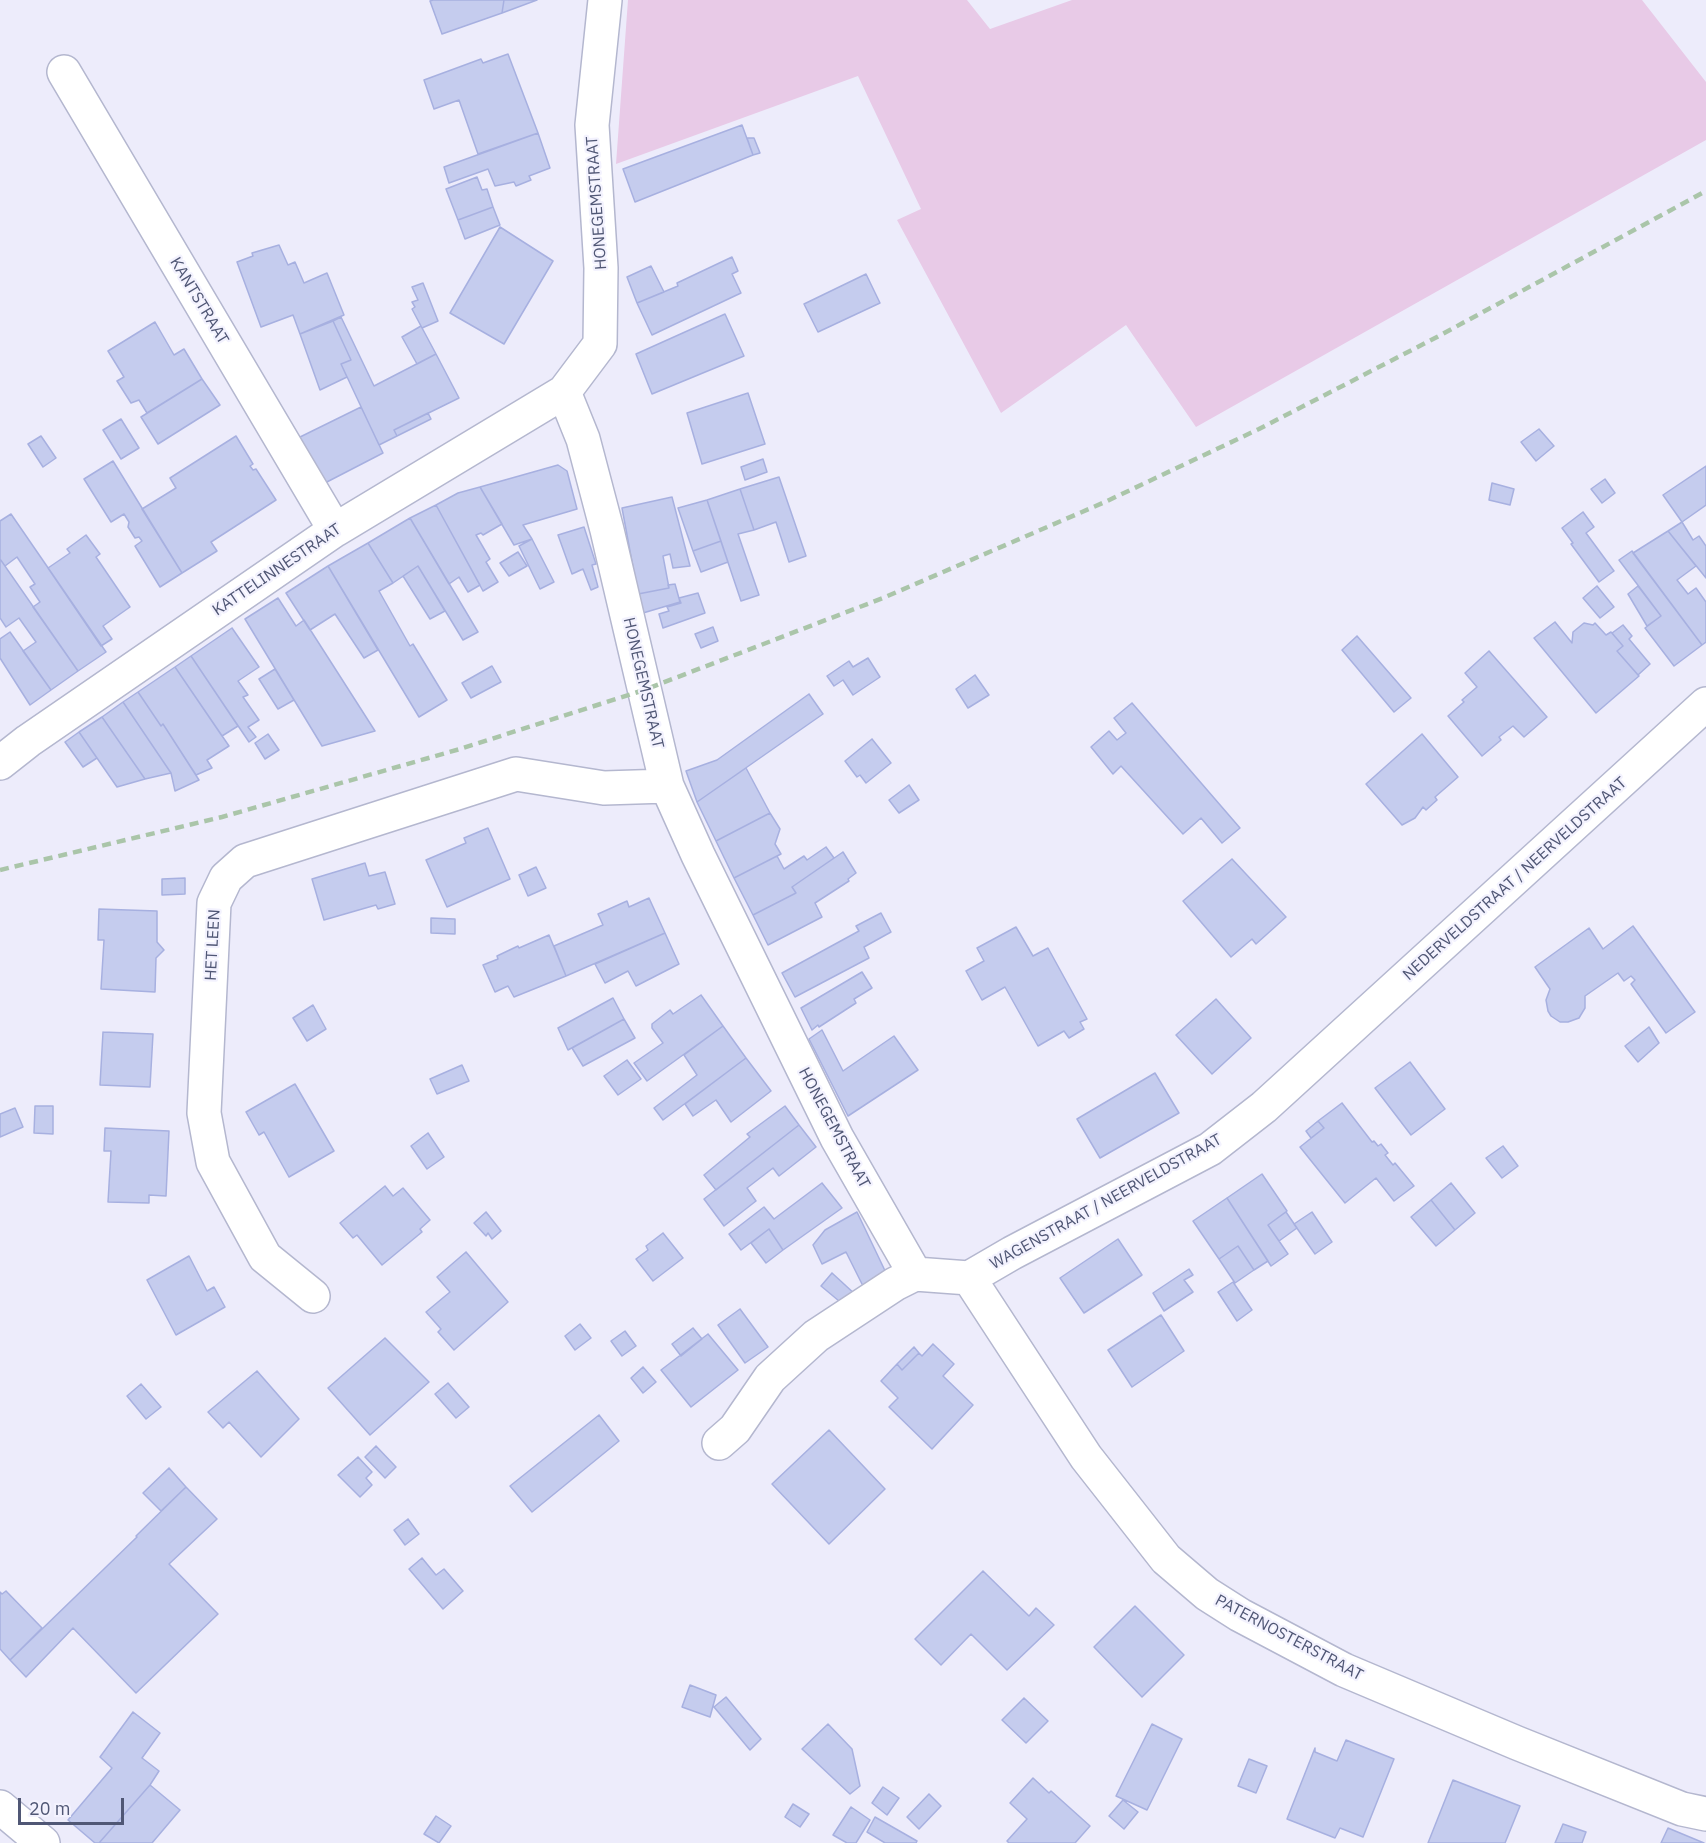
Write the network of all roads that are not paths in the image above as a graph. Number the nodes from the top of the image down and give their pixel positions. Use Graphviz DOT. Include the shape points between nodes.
graph roads {
  1 [pos="605,0"];
  2 [pos="64,72"];
  3 [pos="564,392"];
  4 [pos="335,530"];
  5 [pos="1706,704"];
  6 [pos="0,763"];
  7 [pos="667,786"];
  8 [pos="1324,1053"];
  9 [pos="915,1274"];
  10 [pos="969,1278"];
  11 [pos="313,1296"];
  12 [pos="719,1443"];
  13 [pos="0,1807"];
  14 [pos="1706,1814"];
  15 [pos="43,1843"];
  1 -- 3 [label="street, HONEGEMSTRAAT" via="592,124 602,268 600,344"];
  2 -- 4 [label="street, KANTSTRAAT"];
  3 -- 4 [label="street, KATTELINNESTRAAT"];
  3 -- 7 [label="street, HONEGEMSTRAAT" via="584,439"];
  4 -- 6 [label="street, KATTELINNESTRAAT"];
  5 -- 8 [label="street, NEDERVELDSTRAAT / NEERVELDSTRAAT"];
  7 -- 9 [label="street, HONEGEMSTRAAT" via="837,1138"];
  7 -- 11 [label="street, HET LEEN" via="604,788 516,774 245,861 226,878 214,903 204,1113 213,1162 265,1257"];
  8 -- 10 [label="street, WAGENSTRAAT / NEERVELDSTRAAT" via="1210,1149"];
  9 -- 10 [label="street"];
  9 -- 12 [label="street" via="816,1336 770,1378 735,1429"];
  10 -- 14 [label="street, PATERNOSTERSTRAAT" via="1092,1465 1166,1559 1207,1594 1344,1670 1682,1809"];
  13 -- 15 [label="street"];
}
